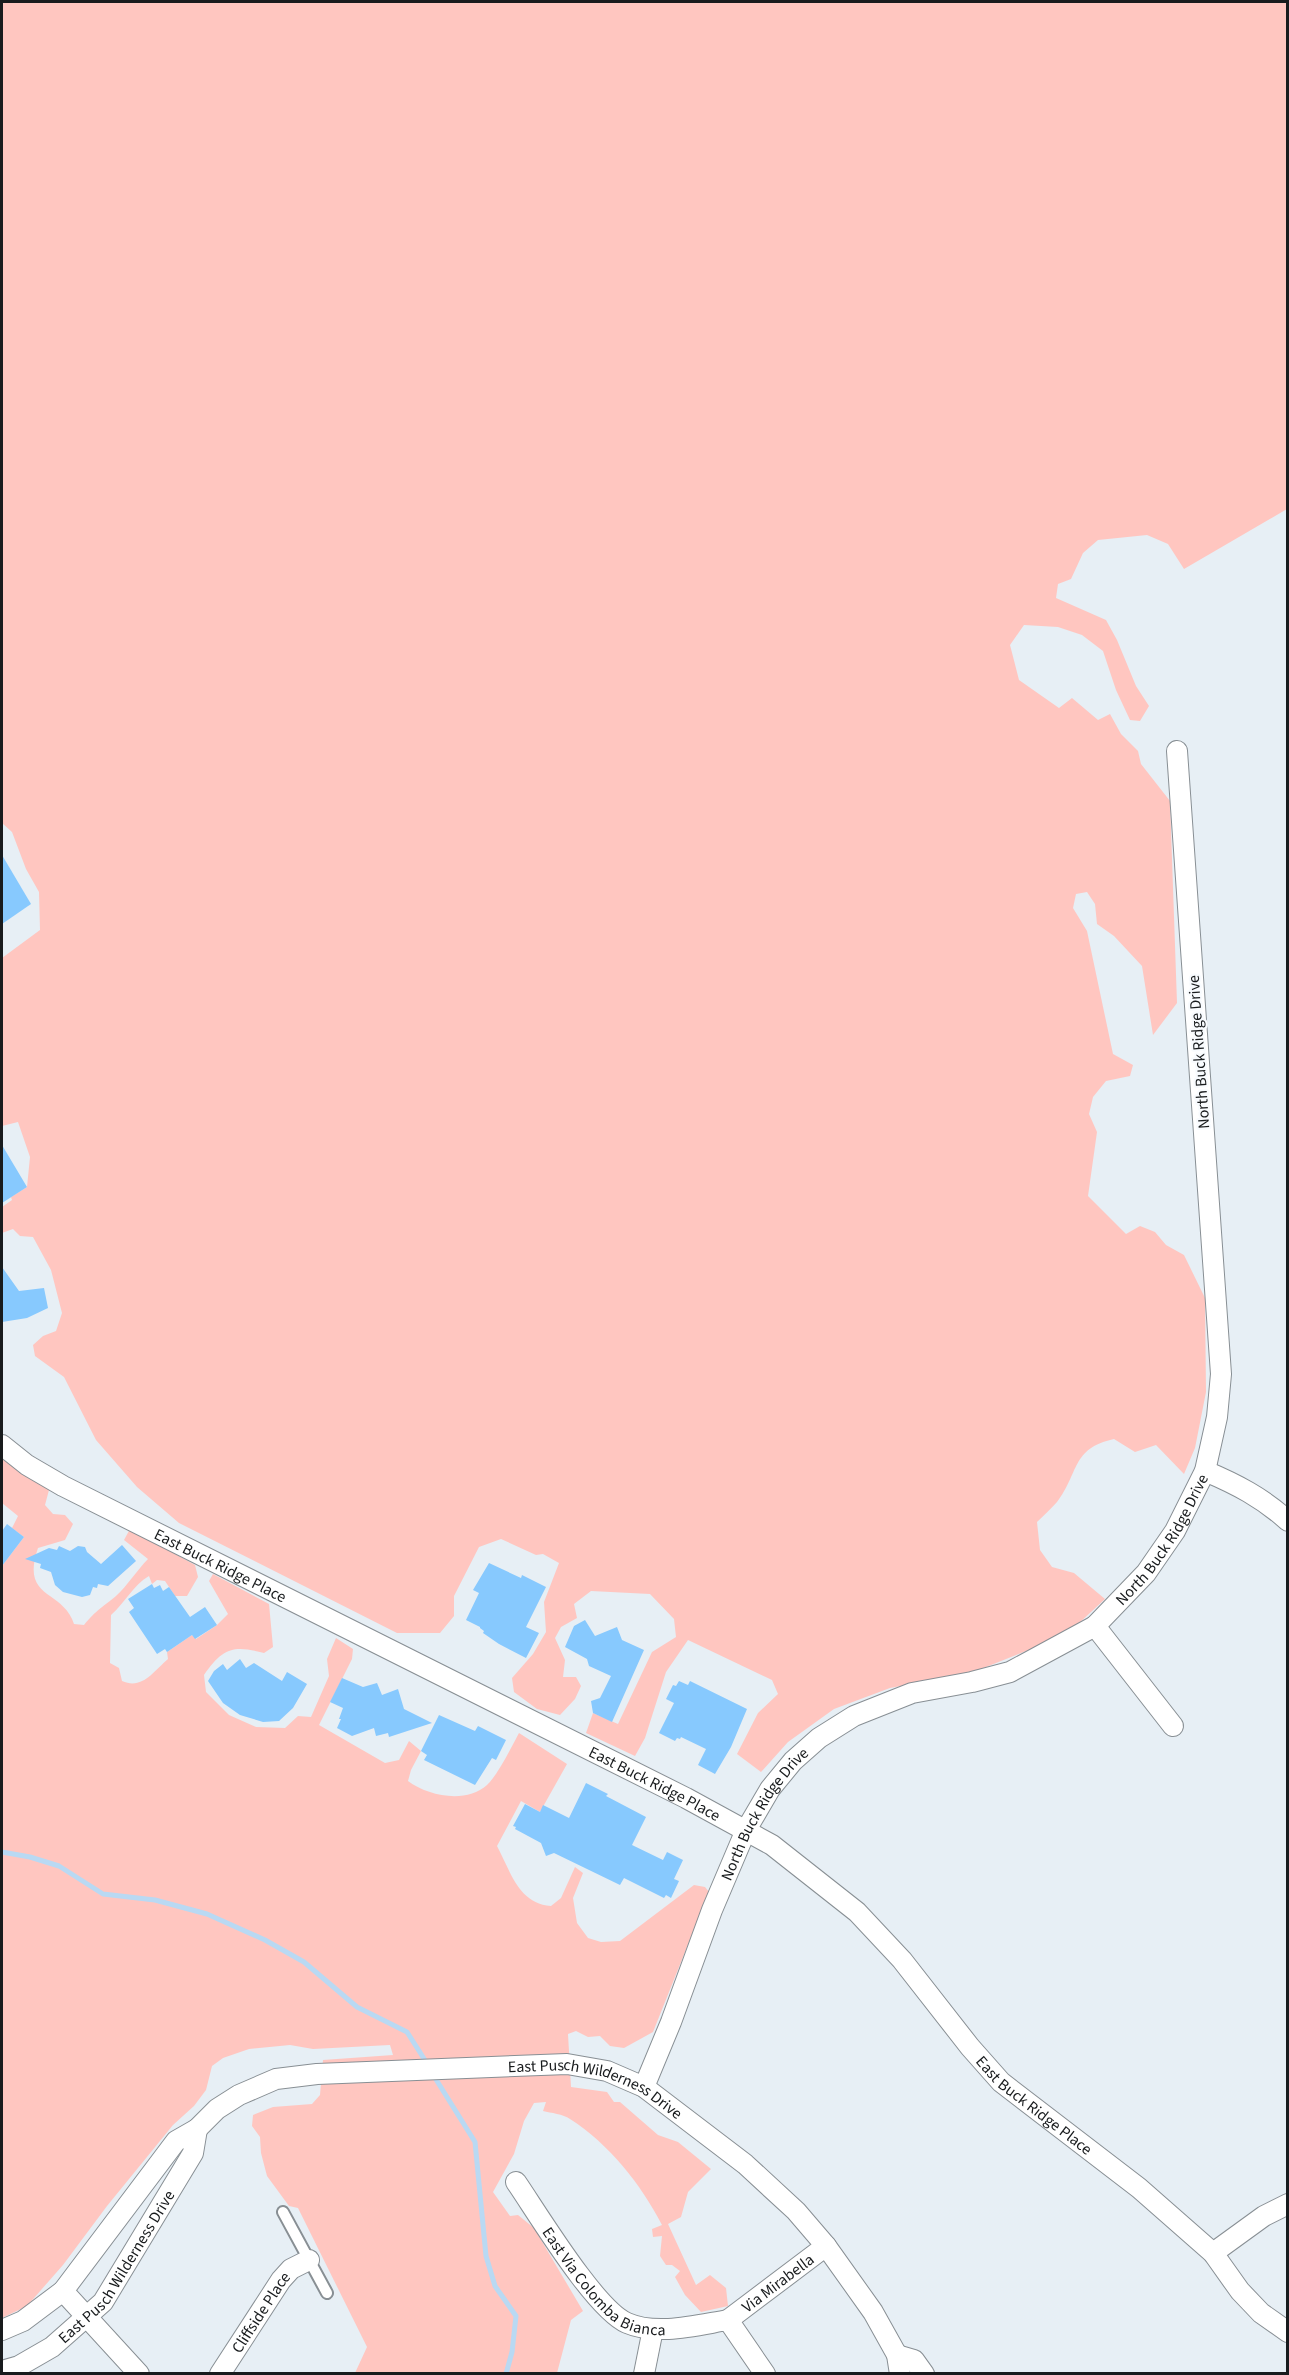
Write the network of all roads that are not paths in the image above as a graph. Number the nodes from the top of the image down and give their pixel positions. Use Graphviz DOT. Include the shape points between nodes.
graph roads {
  1 [pos="1177,751"];
  2 [pos="2,1445"];
  3 [pos="1204,1472"];
  4 [pos="1287,1521"];
  5 [pos="1095,1626"];
  6 [pos="1173,1726"];
  7 [pos="746,1830"];
  8 [pos="644,2087"];
  9 [pos="197,2129"];
  10 [pos="516,2182"];
  11 [pos="1287,2204"];
  12 [pos="283,2212"];
  13 [pos="826,2246"];
  14 [pos="1213,2253"];
  15 [pos="309,2260"];
  16 [pos="63,2291"];
  17 [pos="327,2293"];
  18 [pos="87,2318"];
  19 [pos="728,2320"];
  20 [pos="653,2329"];
  21 [pos="2,2330"];
  22 [pos="1287,2332"];
  23 [pos="899,2364"];
  24 [pos="2,2371"];
  25 [pos="139,2373"];
  26 [pos="220,2373"];
  27 [pos="644,2373"];
  28 [pos="765,2373"];
  29 [pos="924,2373"];
  1 -- 3 [label="street, North Buck Ridge Drive" via="1221,1374 1217,1417"];
  2 -- 7 [label="street, East Buck Ridge Place" via="63,1486"];
  3 -- 4 [label="street" via="1239,1486"];
  3 -- 5 [label="street, North Buck Ridge Drive" via="1175,1531 1146,1573"];
  5 -- 6 [label="street"];
  5 -- 7 [label="street, North Buck Ridge Drive" via="1010,1672 912,1693 854,1716 819,1738 794,1761 770,1789"];
  7 -- 8 [label="street, North Buck Ridge Drive" via="711,1910"];
  7 -- 14 [label="street, East Buck Ridge Place" via="772,1845 857,1912 902,1960 1001,2082 1139,2188"];
  8 -- 9 [label="street, East Pusch Wilderness Drive" via="607,2071 567,2064 316,2074 276,2079 239,2095"];
  8 -- 13 [label="street, East Pusch Wilderness Drive" via="745,2164 796,2211"];
  9 -- 16 [label="street, East Pusch Wilderness Drive" via="176,2141"];
  9 -- 18 [label="street, East Pusch Wilderness Drive" via="193,2153 119,2279"];
  10 -- 20 [label="street, East Via Colomba Bianca" via="593,2294 626,2323"];
  11 -- 14 [label="street"];
  12 -- 15 [label="lane"];
  13 -- 19 [label="street, Via Mirabella"];
  13 -- 23 [label="street, East Pusch Wilderness Drive" via="873,2312"];
  14 -- 22 [label="street, East Buck Ridge Place" via="1261,2313"];
  15 -- 17 [label="lane"];
  15 -- 26 [label="street, Cliffside Place" via="291,2269 281,2280"];
  16 -- 18 [label="street"];
  16 -- 21 [label="street, East Pusch Wilderness Drive" via="23,2321"];
  18 -- 24 [label="street, East Pusch Wilderness Drive" via="52,2347"];
  18 -- 25 [label="street"];
  19 -- 20 [label="street, East Via Colomba Bianca"];
  19 -- 28 [label="street"];
  20 -- 27 [label="street"];
  23 -- 29 [label="street, East Pusch Wilderness Drive" via="914,2360"];
}
